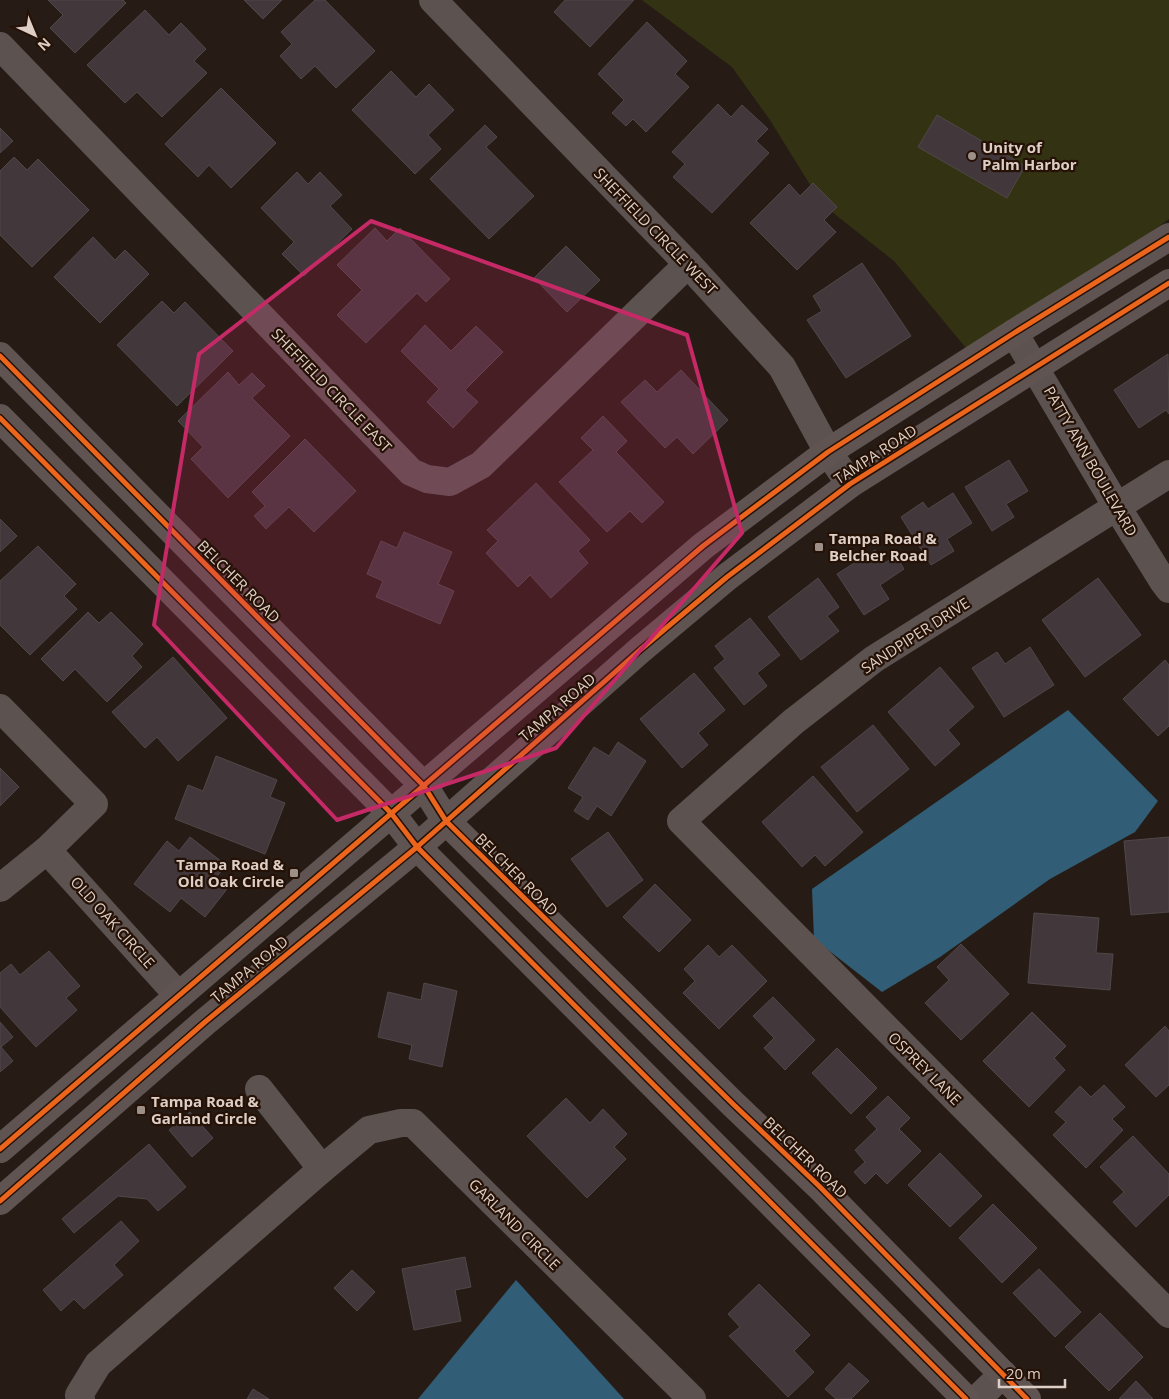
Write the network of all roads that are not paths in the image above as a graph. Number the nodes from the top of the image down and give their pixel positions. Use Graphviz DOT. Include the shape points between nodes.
graph roads {
  1 [pos="432,0"];
  2 [pos="0,46"];
  3 [pos="1169,237"];
  4 [pos="688,264"];
  5 [pos="1169,283"];
  6 [pos="1014,332"];
  7 [pos="0,356"];
  8 [pos="1035,366"];
  9 [pos="0,418"];
  10 [pos="828,452"];
  11 [pos="1169,474"];
  12 [pos="850,484"];
  13 [pos="1116,507"];
  14 [pos="1169,589"];
  15 [pos="0,708"];
  16 [pos="424,786"];
  17 [pos="391,813"];
  18 [pos="446,821"];
  19 [pos="681,821"];
  20 [pos="417,847"];
  21 [pos="48,850"];
  22 [pos="0,888"];
  23 [pos="178,995"];
  24 [pos="259,1089"];
  25 [pos="0,1149"];
  26 [pos="322,1169"];
  27 [pos="0,1200"];
  28 [pos="1169,1314"];
  29 [pos="1003,1374"];
  30 [pos="81,1399"];
  31 [pos="692,1399"];
  32 [pos="966,1399"];
  33 [pos="977,1399"];
  34 [pos="1028,1399"];
  1 -- 4 [label="street, SHEFFIELD CIRCLE WEST"];
  2 -- 4 [label="street, SHEFFIELD CIRCLE EAST" via="411,472 427,479 450,482 481,465"];
  3 -- 6 [label="main road, TAMPA ROAD"];
  4 -- 10 [label="street, SHEFFIELD CIRCLE WEST" via="782,366"];
  5 -- 8 [label="main road, TAMPA ROAD"];
  6 -- 8 [label="street, PATTY ANN BOULEVARD"];
  6 -- 10 [label="main road, TAMPA ROAD"];
  7 -- 16 [label="main road, BELCHER ROAD"];
  8 -- 12 [label="main road, TAMPA ROAD"];
  8 -- 13 [label="street, PATTY ANN BOULEVARD"];
  9 -- 17 [label="main road"];
  10 -- 12 [label="street, SHEFFIELD CIRCLE WEST"];
  10 -- 16 [label="main road, TAMPA ROAD" via="703,546"];
  11 -- 13 [label="street, SANDPIPER DRIVE"];
  12 -- 18 [label="main road, TAMPA ROAD" via="727,577"];
  13 -- 14 [label="street, PATTY ANN BOULEVARD"];
  13 -- 19 [label="street, SANDPIPER DRIVE" via="874,659 793,722"];
  15 -- 21 [label="street" via="94,804"];
  16 -- 17 [label="main road, TAMPA ROAD"];
  16 -- 18 [label="main road, BELCHER ROAD"];
  17 -- 20 [label="main road"];
  17 -- 23 [label="main road, TAMPA ROAD"];
  18 -- 20 [label="main road, TAMPA ROAD"];
  18 -- 29 [label="main road, BELCHER ROAD" via="819,1186"];
  19 -- 28 [label="street, OSPREY LANE"];
  20 -- 27 [label="main road, TAMPA ROAD" via="205,1022"];
  20 -- 32 [label="main road"];
  21 -- 22 [label="street"];
  21 -- 23 [label="street, OLD OAK CIRCLE"];
  23 -- 25 [label="main road, TAMPA ROAD"];
  24 -- 26 [label="street"];
  26 -- 30 [label="street, GARLAND CIRCLE" via="98,1364 79,1395"];
  26 -- 31 [label="street, GARLAND CIRCLE" via="369,1130 413,1123"];
  29 -- 33 [label="street"];
  29 -- 34 [label="main road, BELCHER ROAD"];
}
